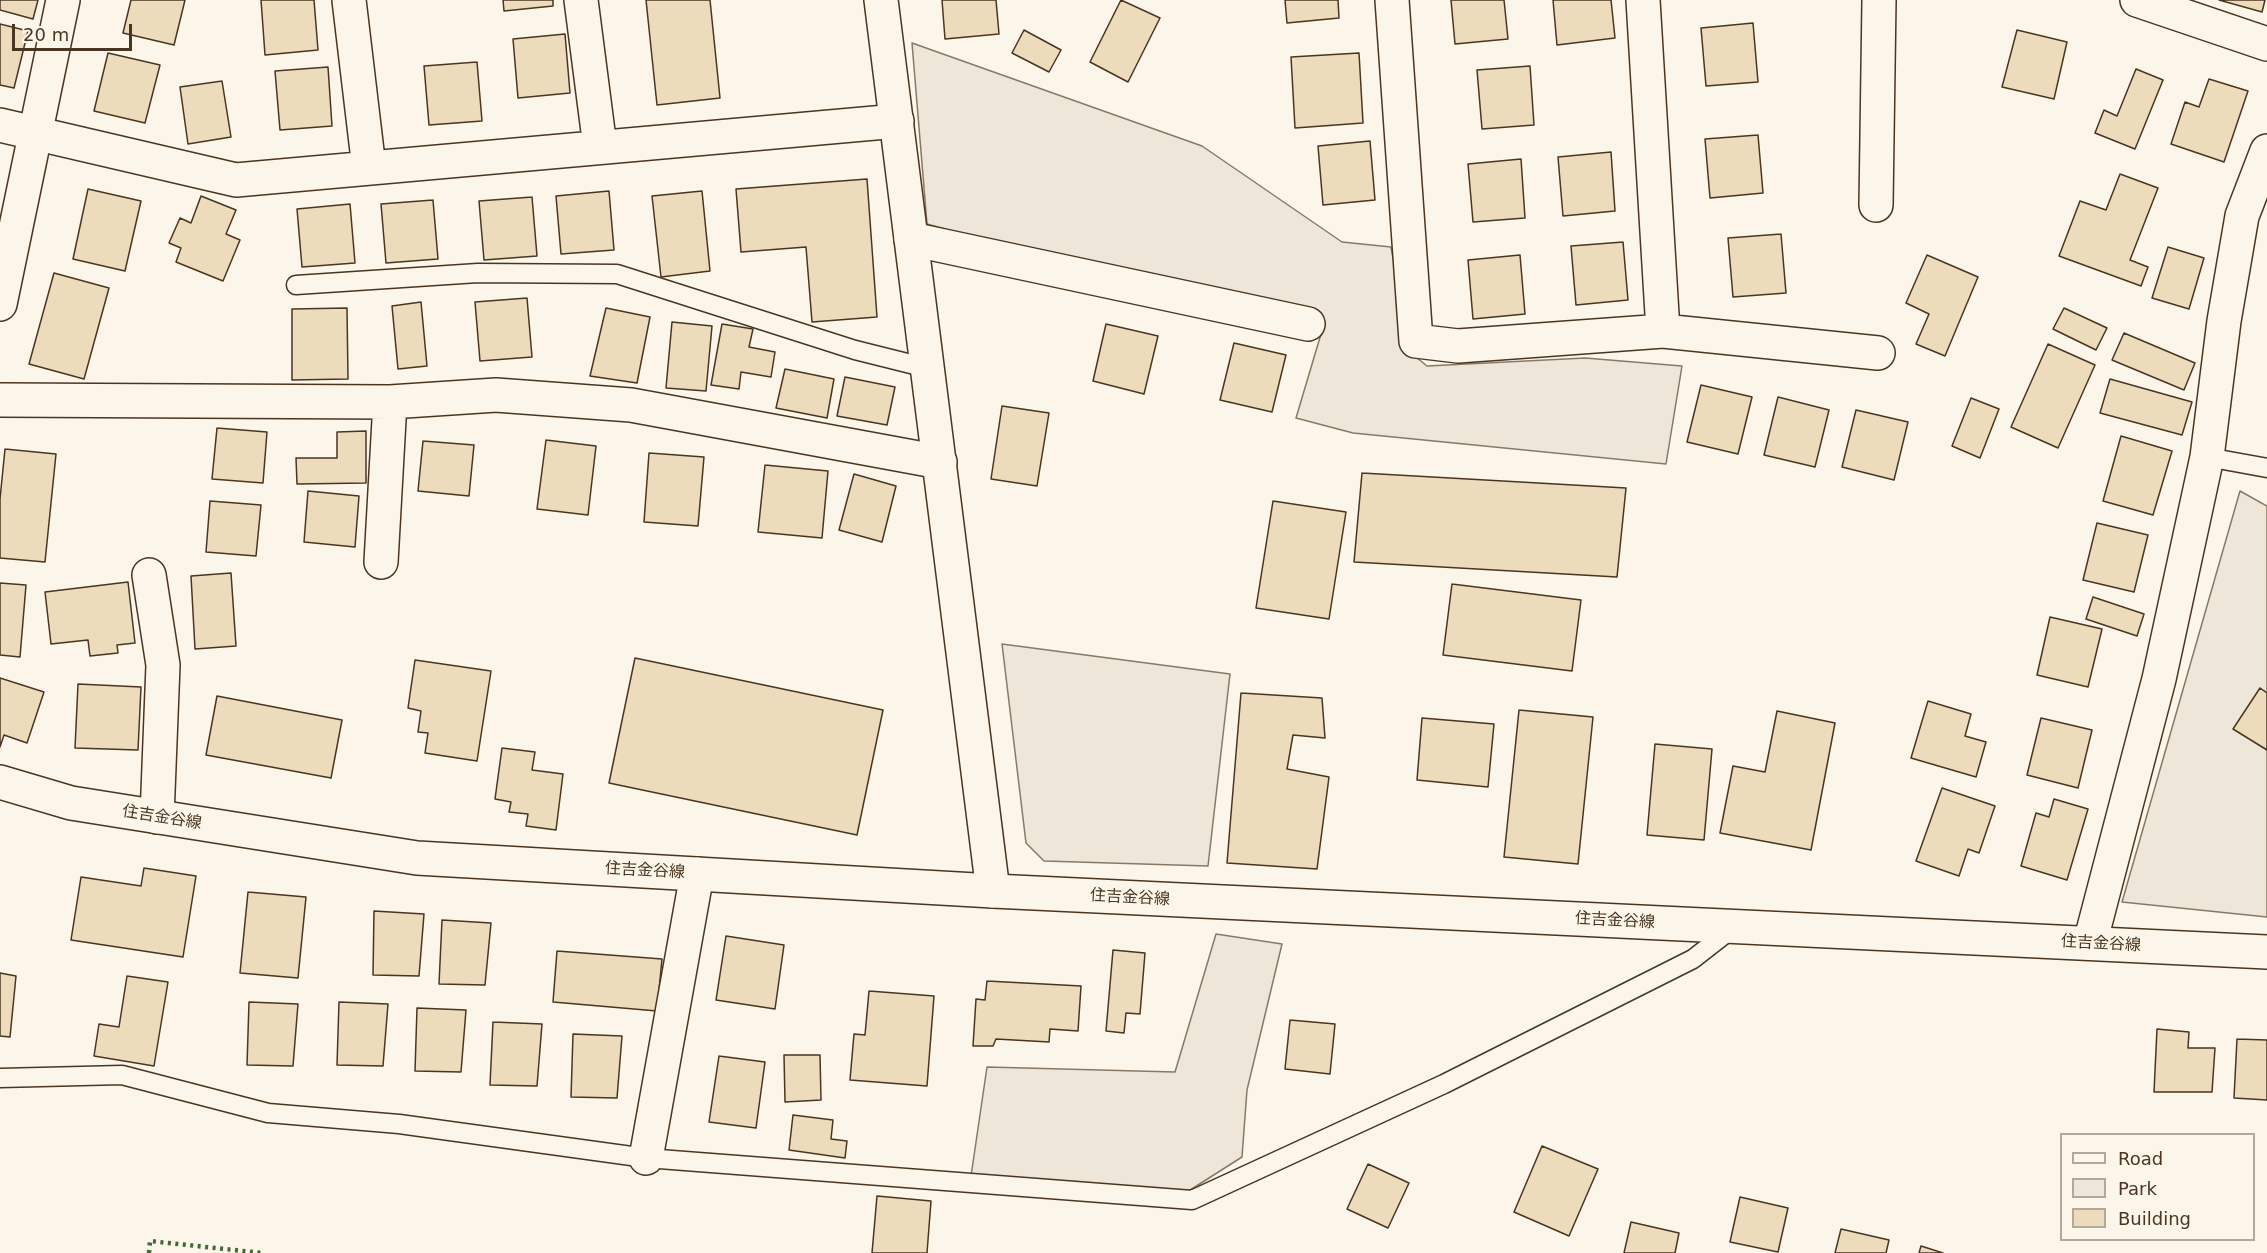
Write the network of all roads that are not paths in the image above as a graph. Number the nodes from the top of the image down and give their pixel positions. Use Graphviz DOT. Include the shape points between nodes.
graph roads {
  1 [pos="63,0"];
  2 [pos="349,0"];
  3 [pos="581,0"];
  4 [pos="882,0"];
  5 [pos="1392,0"];
  6 [pos="1643,0"];
  7 [pos="1879,0"];
  8 [pos="2138,0"];
  9 [pos="2267,44"];
  10 [pos="897,121"];
  11 [pos="0,125"];
  12 [pos="35,132"];
  13 [pos="600,147"];
  14 [pos="2267,152"];
  15 [pos="369,168"];
  16 [pos="1876,205"];
  17 [pos="911,239"];
  18 [pos="296,285"];
  19 [pos="0,304"];
  20 [pos="1308,324"];
  21 [pos="1664,331"];
  22 [pos="1878,353"];
  23 [pos="927,368"];
  24 [pos="0,400"];
  25 [pos="390,402"];
  26 [pos="2207,457"];
  27 [pos="940,462"];
  28 [pos="2267,468"];
  29 [pos="381,561"];
  30 [pos="149,575"];
  31 [pos="0,782"];
  32 [pos="157,817"];
  33 [pos="697,874"];
  34 [pos="993,891"];
  35 [pos="1735,927"];
  36 [pos="2090,943"];
  37 [pos="2267,952"];
  38 [pos="0,1078"];
  39 [pos="646,1158"];
  1 -- 12 [label="street"];
  2 -- 15 [label="street"];
  3 -- 13 [label="street"];
  4 -- 10 [label="street"];
  5 -- 21 [label="street" via="1416,341 1458,346"];
  6 -- 21 [label="street"];
  7 -- 16 [label="street"];
  8 -- 9 [label="street"];
  10 -- 13 [label="street"];
  10 -- 17 [label="street"];
  11 -- 12 [label="street"];
  12 -- 15 [label="street" via="236,180"];
  12 -- 19 [label="street"];
  13 -- 15 [label="street"];
  14 -- 26 [label="street" via="2242,216"];
  17 -- 20 [label="street"];
  17 -- 23 [label="street"];
  18 -- 23 [label="lane" via="478,273 617,274 855,350"];
  21 -- 22 [label="street"];
  23 -- 27 [label="street"];
  24 -- 25 [label="street"];
  25 -- 27 [label="street" via="496,395 631,405"];
  25 -- 29 [label="street"];
  26 -- 28 [label="lane"];
  26 -- 36 [label="street" via="2159,679"];
  27 -- 34 [label="street"];
  30 -- 32 [label="street" via="163,665"];
  31 -- 32 [label="street, 住吉金谷線" via="71,803"];
  32 -- 33 [label="street, 住吉金谷線" via="417,858"];
  33 -- 34 [label="street, 住吉金谷線"];
  33 -- 39 [label="street"];
  34 -- 35 [label="street, 住吉金谷線"];
  35 -- 36 [label="street, 住吉金谷線"];
  35 -- 39 [label="lane" via="1693,959 1444,1084 1192,1200"];
  36 -- 37 [label="street, 住吉金谷線"];
  38 -- 39 [label="lane" via="122,1075 268,1113 399,1124"];
}
